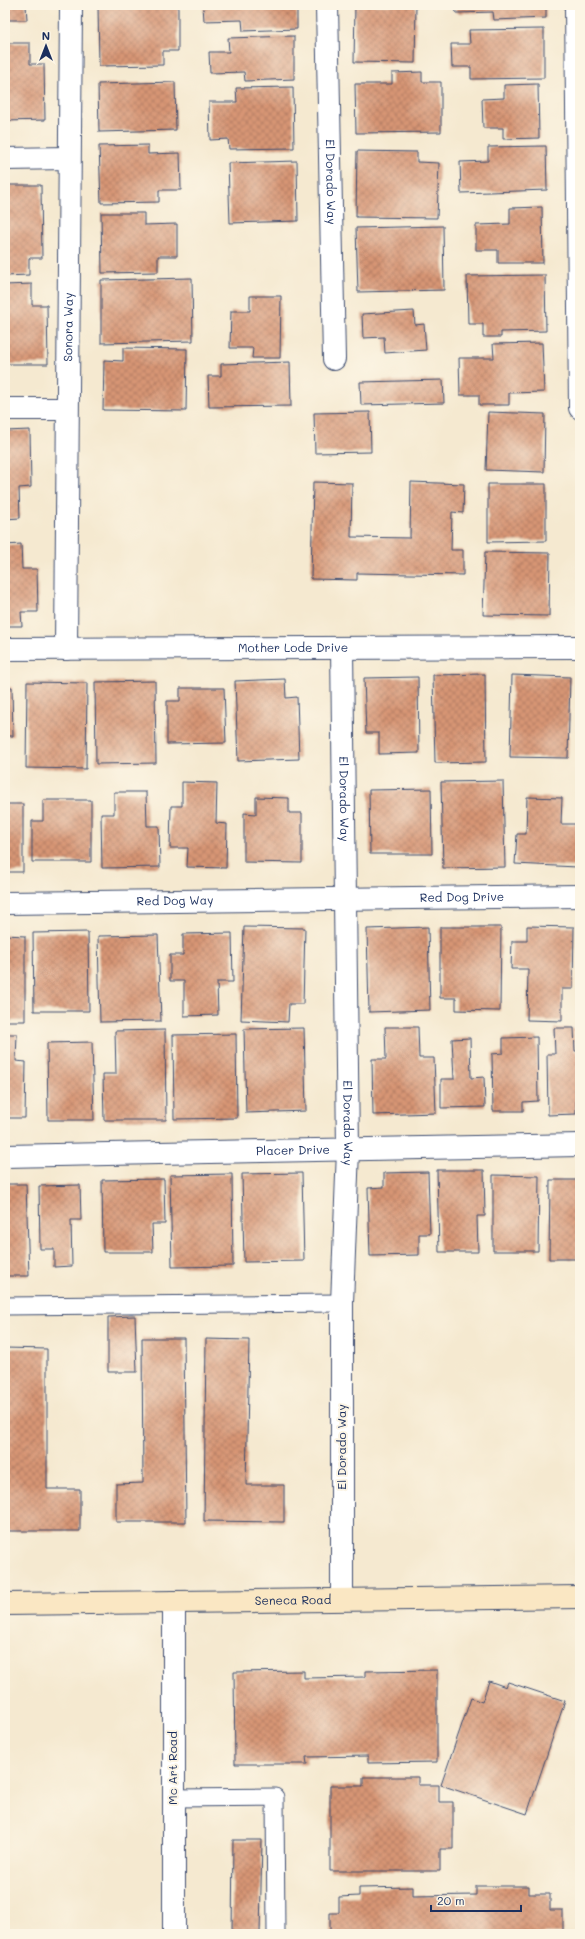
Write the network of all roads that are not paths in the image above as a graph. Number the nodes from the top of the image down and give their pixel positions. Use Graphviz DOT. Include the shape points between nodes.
graph roads {
  1 [pos="71,5"];
  2 [pos="327,5"];
  3 [pos="576,5"];
  4 [pos="5,158"];
  5 [pos="69,158"];
  6 [pos="334,359"];
  7 [pos="580,408"];
  8 [pos="5,409"];
  9 [pos="67,409"];
  10 [pos="580,647"];
  11 [pos="342,648"];
  12 [pos="5,649"];
  13 [pos="66,649"];
  14 [pos="580,896"];
  15 [pos="345,898"];
  16 [pos="5,903"];
  17 [pos="580,1145"];
  18 [pos="348,1150"];
  19 [pos="5,1156"];
  20 [pos="342,1303"];
  21 [pos="5,1306"];
  22 [pos="580,1597"];
  23 [pos="342,1599"];
  24 [pos="174,1602"];
  25 [pos="5,1604"];
  26 [pos="173,1798"];
  27 [pos="174,1934"];
  28 [pos="276,1934"];
  1 -- 5 [label="street, Sonora Way"];
  2 -- 6 [label="street, El Dorado Way"];
  3 -- 7 [label="street"];
  4 -- 5 [label="street"];
  5 -- 9 [label="street, Sonora Way"];
  8 -- 9 [label="street"];
  9 -- 13 [label="street, Sonora Way"];
  10 -- 11 [label="street, Mother Lode Drive"];
  11 -- 13 [label="street, Mother Lode Drive"];
  11 -- 15 [label="street, El Dorado Way"];
  12 -- 13 [label="street, Mother Lode Drive"];
  14 -- 15 [label="street, Red Dog Drive"];
  15 -- 16 [label="street, Red Dog Way"];
  15 -- 18 [label="street, El Dorado Way"];
  17 -- 18 [label="street, Placer Drive"];
  18 -- 19 [label="street, Placer Drive"];
  18 -- 20 [label="street, El Dorado Way"];
  20 -- 21 [label="lane"];
  20 -- 23 [label="street, El Dorado Way"];
  22 -- 23 [label="street, Seneca Road"];
  23 -- 24 [label="street, Seneca Road"];
  24 -- 25 [label="street, Seneca Road"];
  24 -- 26 [label="street, Mc Art Road"];
  26 -- 27 [label="street, Mc Art Road"];
  26 -- 28 [label="lane" via="275,1797"];
}
